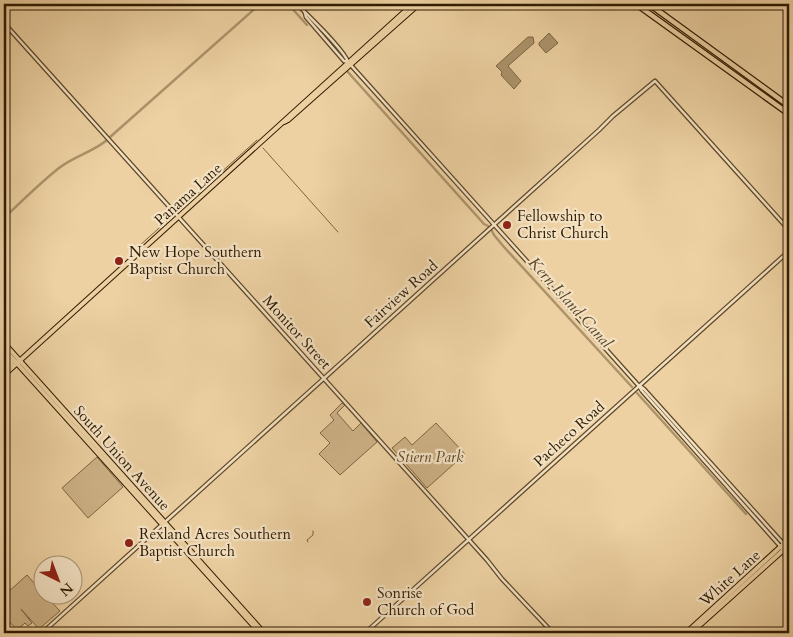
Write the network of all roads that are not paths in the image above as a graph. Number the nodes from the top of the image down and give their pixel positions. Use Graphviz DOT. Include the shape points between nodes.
graph roads {
  1 [pos="297,4"];
  2 [pos="413,4"];
  3 [pos="419,4"];
  4 [pos="636,4"];
  5 [pos="649,4"];
  6 [pos="406,10"];
  7 [pos="305,13"];
  8 [pos="403,18"];
  9 [pos="395,19"];
  10 [pos="4,23"];
  11 [pos="392,28"];
  12 [pos="328,39"];
  13 [pos="349,64"];
  14 [pos="789,106"];
  15 [pos="789,114"];
  16 [pos="179,217"];
  17 [pos="494,224"];
  18 [pos="789,230"];
  19 [pos="789,251"];
  20 [pos="4,345"];
  21 [pos="4,353"];
  22 [pos="18,362"];
  23 [pos="9,370"];
  24 [pos="4,375"];
  25 [pos="324,378"];
  26 [pos="639,386"];
  27 [pos="655,405"];
  28 [pos="667,414"];
  29 [pos="79,433"];
  30 [pos="680,433"];
  31 [pos="694,443"];
  32 [pos="94,444"];
  33 [pos="95,450"];
  34 [pos="107,459"];
  35 [pos="748,510"];
  36 [pos="760,518"];
  37 [pos="163,524"];
  38 [pos="789,539"];
  39 [pos="469,540"];
  40 [pos="182,546"];
  41 [pos="786,547"];
  42 [pos="789,556"];
  43 [pos="199,561"];
  44 [pos="745,580"];
  45 [pos="216,585"];
  46 [pos="734,594"];
  47 [pos="233,599"];
  48 [pos="701,620"];
  49 [pos="695,629"];
  50 [pos="42,633"];
  51 [pos="261,633"];
  52 [pos="365,633"];
  53 [pos="553,633"];
  54 [pos="686,633"];
  55 [pos="691,633"];
  1 -- 7 [label="street"];
  2 -- 6 [label="main road, Panama Lane"];
  3 -- 8 [label="main road, Panama Lane"];
  4 -- 15 [label="highway"];
  5 -- 14 [label="highway"];
  6 -- 8 [label="main road"];
  6 -- 9 [label="main road, Panama Lane"];
  7 -- 12 [label="street"];
  7 -- 12 [label="street"];
  8 -- 11 [label="main road, Panama Lane"];
  9 -- 11 [label="main road"];
  9 -- 13 [label="main road, Panama Lane"];
  10 -- 16 [label="street, Monitor Street"];
  11 -- 13 [label="main road, Panama Lane"];
  12 -- 13 [label="street"];
  12 -- 13 [label="street"];
  13 -- 16 [label="main road, Panama Lane"];
  13 -- 17 [label="street"];
  16 -- 22 [label="main road, Panama Lane"];
  16 -- 25 [label="street, Monitor Street"];
  17 -- 18 [label="street, Fairview Road" via="654,80"];
  17 -- 25 [label="street, Fairview Road"];
  17 -- 26 [label="street"];
  19 -- 26 [label="street, Pacheco Road"];
  20 -- 22 [label="main road, South Union Avenue"];
  21 -- 23 [label="main road" via="12,363"];
  22 -- 23 [label="main road, Panama Lane"];
  22 -- 29 [label="main road, South Union Avenue"];
  22 -- 32 [label="main road, South Union Avenue"];
  23 -- 24 [label="main road, Panama Lane"];
  25 -- 37 [label="street, Fairview Road"];
  25 -- 39 [label="street, Monitor Street"];
  26 -- 27 [label="street"];
  26 -- 28 [label="street"];
  26 -- 39 [label="street, Pacheco Road"];
  27 -- 28 [label="street"];
  27 -- 30 [label="street"];
  28 -- 31 [label="street"];
  29 -- 32 [label="main road"];
  29 -- 33 [label="main road, South Union Avenue"];
  30 -- 31 [label="street"];
  30 -- 35 [label="street"];
  31 -- 36 [label="street"];
  32 -- 34 [label="main road, South Union Avenue"];
  33 -- 34 [label="main road"];
  33 -- 37 [label="main road, South Union Avenue"];
  34 -- 37 [label="main road, South Union Avenue"];
  35 -- 36 [label="street"];
  35 -- 41 [label="street"];
  36 -- 41 [label="street"];
  37 -- 40 [label="main road, South Union Avenue"];
  37 -- 43 [label="main road, South Union Avenue"];
  37 -- 50 [label="street, Fairview Road"];
  38 -- 41 [label="main road, White Lane"];
  39 -- 52 [label="street, Pacheco Road"];
  39 -- 53 [label="street, Monitor Street"];
  40 -- 43 [label="main road"];
  40 -- 45 [label="main road, South Union Avenue"];
  41 -- 42 [label="street"];
  41 -- 44 [label="main road, White Lane"];
  41 -- 46 [label="main road, White Lane"];
  43 -- 47 [label="main road, South Union Avenue"];
  44 -- 46 [label="main road"];
  44 -- 48 [label="main road, White Lane"];
  45 -- 47 [label="main road"];
  45 -- 51 [label="main road, South Union Avenue"];
  46 -- 49 [label="main road, White Lane"];
  47 -- 51 [label="main road, South Union Avenue"];
  48 -- 49 [label="main road"];
  48 -- 54 [label="main road, White Lane"];
  49 -- 55 [label="main road, White Lane"];
}
